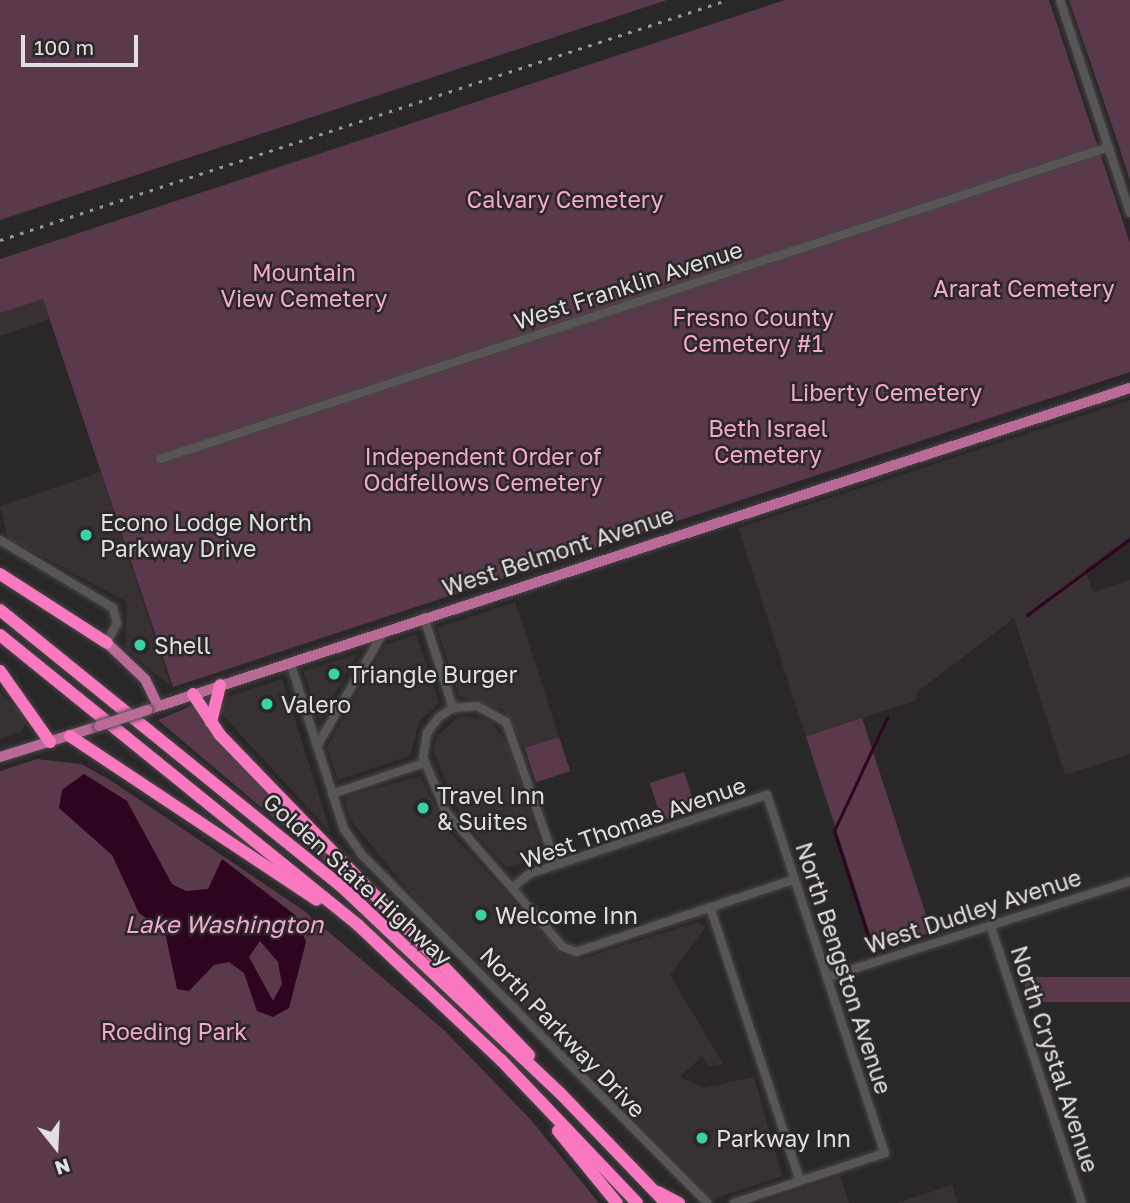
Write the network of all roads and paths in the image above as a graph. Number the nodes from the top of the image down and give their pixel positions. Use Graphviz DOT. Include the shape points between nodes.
graph roads {
  1 [pos="1060,0"];
  2 [pos="1109,147"];
  3 [pos="1130,213"];
  4 [pos="1130,388"];
  5 [pos="160,459"];
  6 [pos="0,540"];
  7 [pos="0,574"];
  8 [pos="0,610"];
  9 [pos="424,617"];
  10 [pos="384,630"];
  11 [pos="0,635"];
  12 [pos="107,643"];
  13 [pos="290,662"];
  14 [pos="0,671"];
  15 [pos="220,685"];
  16 [pos="193,694"];
  17 [pos="152,708"];
  18 [pos="453,708"];
  19 [pos="211,722"];
  20 [pos="70,736"];
  21 [pos="50,742"];
  22 [pos="317,746"];
  23 [pos="0,757"];
  24 [pos="424,763"];
  25 [pos="332,794"];
  26 [pos="767,795"];
  27 [pos="556,864"];
  28 [pos="795,879"];
  29 [pos="1130,881"];
  30 [pos="513,887"];
  31 [pos="710,907"];
  32 [pos="358,925"];
  33 [pos="991,927"];
  34 [pos="828,977"];
  35 [pos="501,1060"];
  36 [pos="560,1093"];
  37 [pos="800,1181"];
  38 [pos="654,1191"];
  39 [pos="617,1203"];
  40 [pos="637,1203"];
  41 [pos="666,1203"];
  42 [pos="679,1203"];
  43 [pos="707,1203"];
  44 [pos="734,1203"];
  45 [pos="1082,1203"];
  1 -- 2 [label="street"];
  2 -- 3 [label="street"];
  2 -- 5 [label="street, West Franklin Avenue"];
  4 -- 9 [label="main road, West Belmont Avenue"];
  6 -- 12 [label="street" via="113,608 117,623"];
  7 -- 12 [label="highway"];
  8 -- 36 [label="highway, Golden State Highway" via="321,869"];
  9 -- 10 [label="main road, West Belmont Avenue"];
  9 -- 18 [label="street"];
  10 -- 13 [label="main road, West Belmont Avenue"];
  10 -- 22 [label="street"];
  11 -- 32 [label="highway, Golden State Highway"];
  12 -- 17 [label="main road" via="145,679"];
  13 -- 15 [label="main road, West Belmont Avenue"];
  13 -- 22 [label="street, North Parkway Drive"];
  14 -- 21 [label="highway"];
  15 -- 16 [label="main road, West Belmont Avenue"];
  15 -- 19 [label="highway"];
  16 -- 17 [label="main road, West Belmont Avenue"];
  16 -- 19 [label="highway"];
  17 -- 20 [label="main road, West Belmont Avenue, bridge"];
  18 -- 24 [label="street" via="427,733"];
  18 -- 27 [label="street" via="484,708 510,727"];
  19 -- 36 [label="highway" via="508,1029"];
  20 -- 21 [label="main road, West Belmont Avenue"];
  20 -- 32 [label="highway"];
  21 -- 23 [label="main road, West Belmont Avenue"];
  22 -- 25 [label="street, North Parkway Drive"];
  24 -- 25 [label="street"];
  24 -- 30 [label="street" via="455,827"];
  25 -- 43 [label="street, North Parkway Drive" via="362,855"];
  26 -- 27 [label="street, West Thomas Avenue"];
  26 -- 28 [label="street, North Bengston Avenue"];
  27 -- 30 [label="street, West Thomas Avenue"];
  28 -- 31 [label="street"];
  28 -- 34 [label="street, North Bengston Avenue"];
  29 -- 33 [label="street, West Dudley Avenue"];
  30 -- 31 [label="street" via="563,947 576,951"];
  31 -- 37 [label="street"];
  32 -- 35 [label="highway, Golden State Highway"];
  33 -- 34 [label="street, West Dudley Avenue"];
  33 -- 45 [label="street, North Crystal Avenue"];
  34 -- 37 [label="street, North Bengston Avenue" via="885,1153"];
  35 -- 39 [label="highway"];
  35 -- 40 [label="highway, Golden State Highway"];
  36 -- 38 [label="highway, Golden State Highway"];
  37 -- 44 [label="street"];
  38 -- 41 [label="highway, Golden State Highway"];
  38 -- 42 [label="highway"];
}
